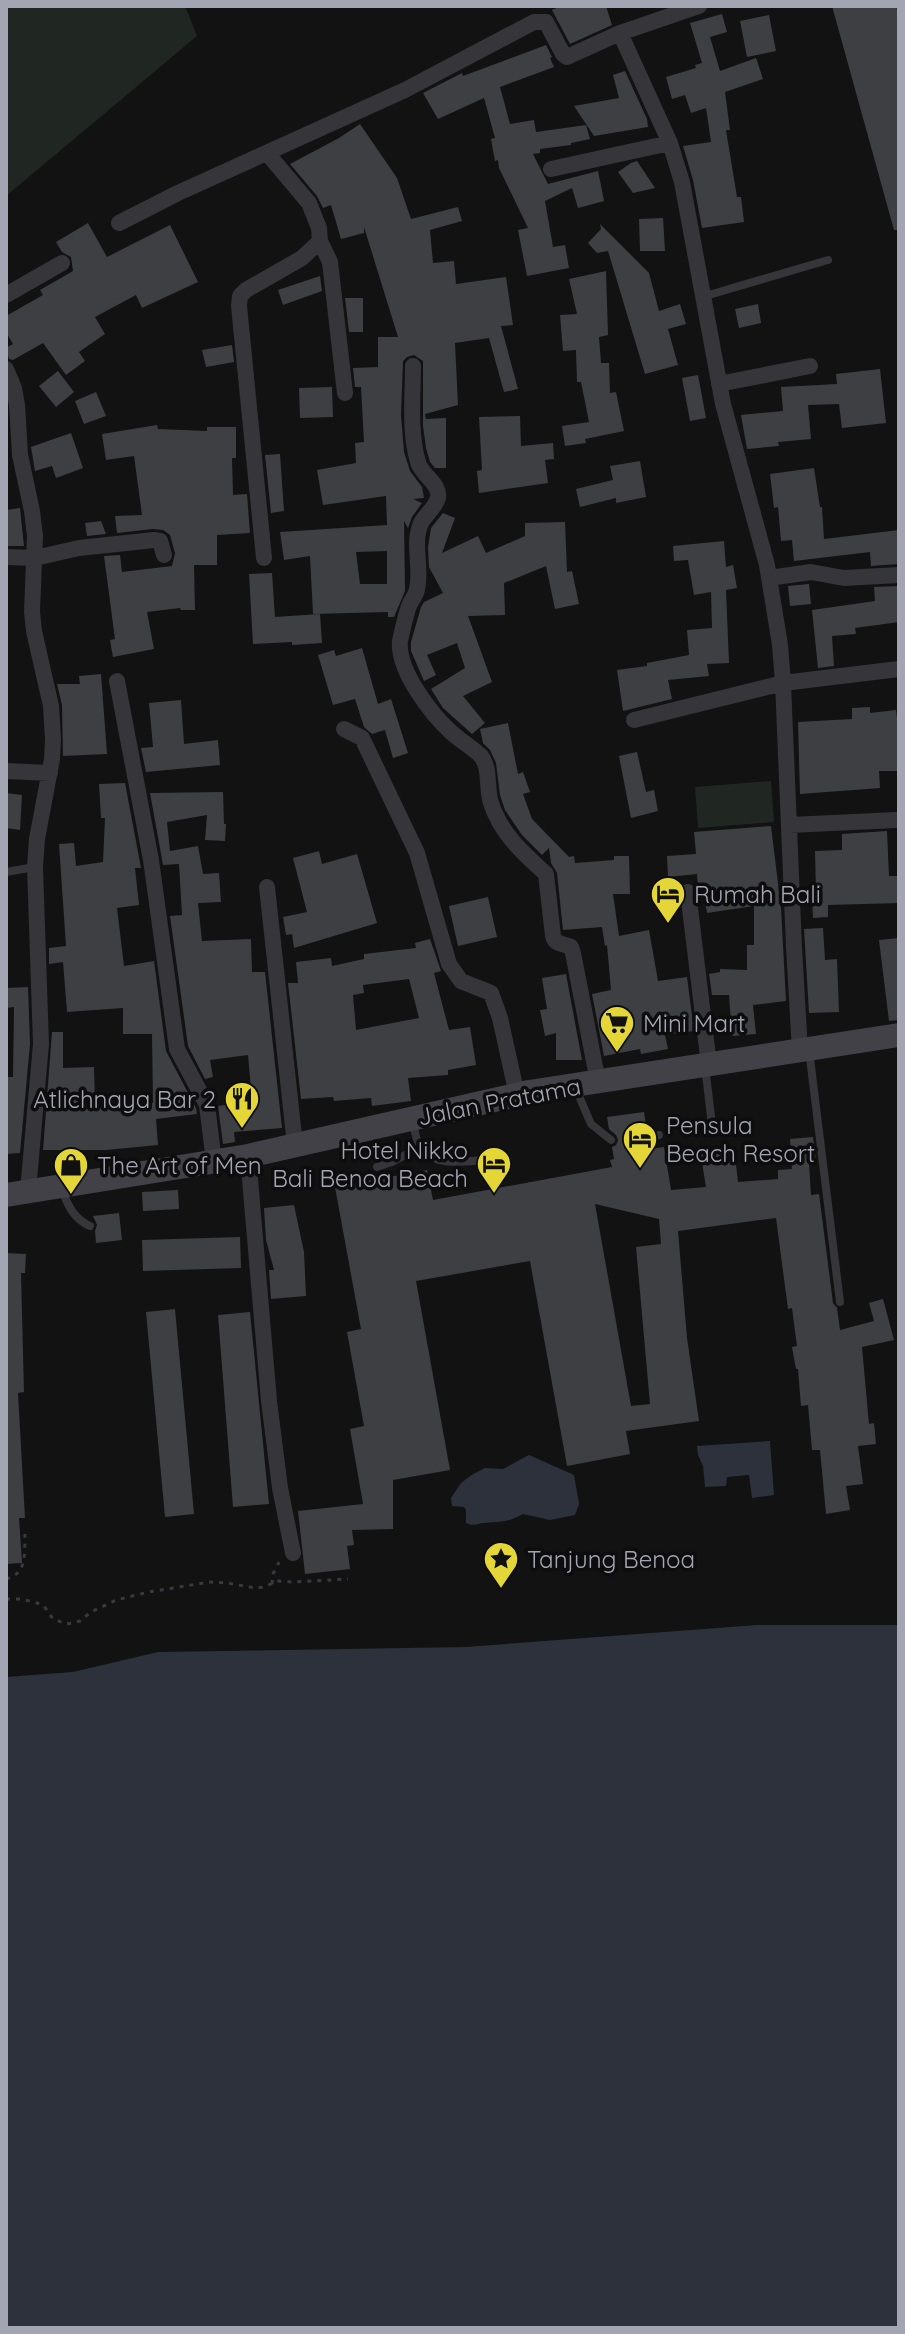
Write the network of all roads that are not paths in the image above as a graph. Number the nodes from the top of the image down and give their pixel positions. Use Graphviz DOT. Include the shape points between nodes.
graph roads {
  1 [pos="699,6"];
  2 [pos="620,33"];
  3 [pos="670,143"];
  4 [pos="267,153"];
  5 [pos="551,169"];
  6 [pos="119,223"];
  7 [pos="320,241"];
  8 [pos="828,260"];
  9 [pos="62,263"];
  10 [pos="6,295"];
  11 [pos="702,297"];
  12 [pos="413,366"];
  13 [pos="810,366"];
  14 [pos="6,369"];
  15 [pos="719,384"];
  16 [pos="345,393"];
  17 [pos="164,555"];
  18 [pos="6,557"];
  19 [pos="35,558"];
  20 [pos="264,558"];
  21 [pos="899,575"];
  22 [pos="769,578"];
  23 [pos="899,669"];
  24 [pos="117,681"];
  25 [pos="783,683"];
  26 [pos="634,720"];
  27 [pos="344,729"];
  28 [pos="6,771"];
  29 [pos="50,773"];
  30 [pos="896,820"];
  31 [pos="790,825"];
  32 [pos="35,867"];
  33 [pos="6,872"];
  34 [pos="267,887"];
  35 [pos="688,892"];
  36 [pos="899,1035"];
  37 [pos="805,1050"];
  38 [pos="707,1065"];
  39 [pos="586,1083"];
  40 [pos="517,1095"];
  41 [pos="411,1119"];
  42 [pos="713,1133"];
  43 [pos="659,1135"];
  44 [pos="648,1137"];
  45 [pos="611,1140"];
  46 [pos="295,1145"];
  47 [pos="420,1147"];
  48 [pos="248,1156"];
  49 [pos="483,1160"];
  50 [pos="214,1162"];
  51 [pos="377,1167"];
  52 [pos="61,1186"];
  53 [pos="17,1193"];
  54 [pos="90,1226"];
  55 [pos="840,1302"];
  56 [pos="293,1553"];
  1 -- 2 [label="street"];
  2 -- 3 [label="street"];
  2 -- 4 [label="street" via="567,57 546,22 534,22 405,90"];
  3 -- 5 [label="street"];
  3 -- 11 [label="street"];
  4 -- 6 [label="street"];
  4 -- 7 [label="street" via="309,203"];
  7 -- 16 [label="street" via="330,262"];
  7 -- 20 [label="street" via="240,296"];
  8 -- 11 [label="lane"];
  9 -- 10 [label="street"];
  11 -- 15 [label="street"];
  12 -- 39 [label="street" via="414,445 419,468 438,499 421,522 418,587 402,632 401,658 434,712 481,757 490,802 504,833 546,874 554,940 573,953"];
  13 -- 15 [label="street"];
  14 -- 19 [label="street" via="17,405"];
  15 -- 22 [label="street"];
  17 -- 19 [label="street" via="160,541 154,540"];
  18 -- 19 [label="street"];
  19 -- 29 [label="street" via="32,612 51,706"];
  21 -- 22 [label="street" via="844,578 811,572"];
  22 -- 25 [label="street"];
  23 -- 25 [label="street"];
  24 -- 50 [label="street" via="151,860 177,1049 207,1105"];
  25 -- 26 [label="street"];
  25 -- 31 [label="street"];
  27 -- 40 [label="street" via="362,738 417,853 449,964 461,981 491,993"];
  28 -- 29 [label="street"];
  29 -- 32 [label="street"];
  30 -- 31 [label="street"];
  31 -- 37 [label="street" via="794,947"];
  32 -- 33 [label="lane"];
  32 -- 53 [label="street" via="41,1044"];
  34 -- 46 [label="street"];
  35 -- 38 [label="street"];
  36 -- 37 [label="street, Jalan Pratama"];
  37 -- 38 [label="street, Jalan Pratama"];
  37 -- 55 [label="lane"];
  38 -- 39 [label="street, Jalan Pratama"];
  38 -- 42 [label="lane"];
  39 -- 40 [label="street, Jalan Pratama"];
  39 -- 45 [label="lane" via="591,1124"];
  40 -- 41 [label="street, Jalan Pratama"];
  41 -- 46 [label="street, Jalan Pratama"];
  41 -- 47 [label="lane"];
  43 -- 44 [label="lane"];
  46 -- 48 [label="street, Jalan Pratama"];
  47 -- 49 [label="lane" via="451,1164"];
  47 -- 51 [label="lane"];
  48 -- 50 [label="street, Jalan Pratama"];
  48 -- 56 [label="street" via="269,1401"];
  50 -- 52 [label="street, Jalan Pratama"];
  52 -- 53 [label="street, Jalan Pratama"];
  52 -- 54 [label="lane" via="74,1214"];
}
